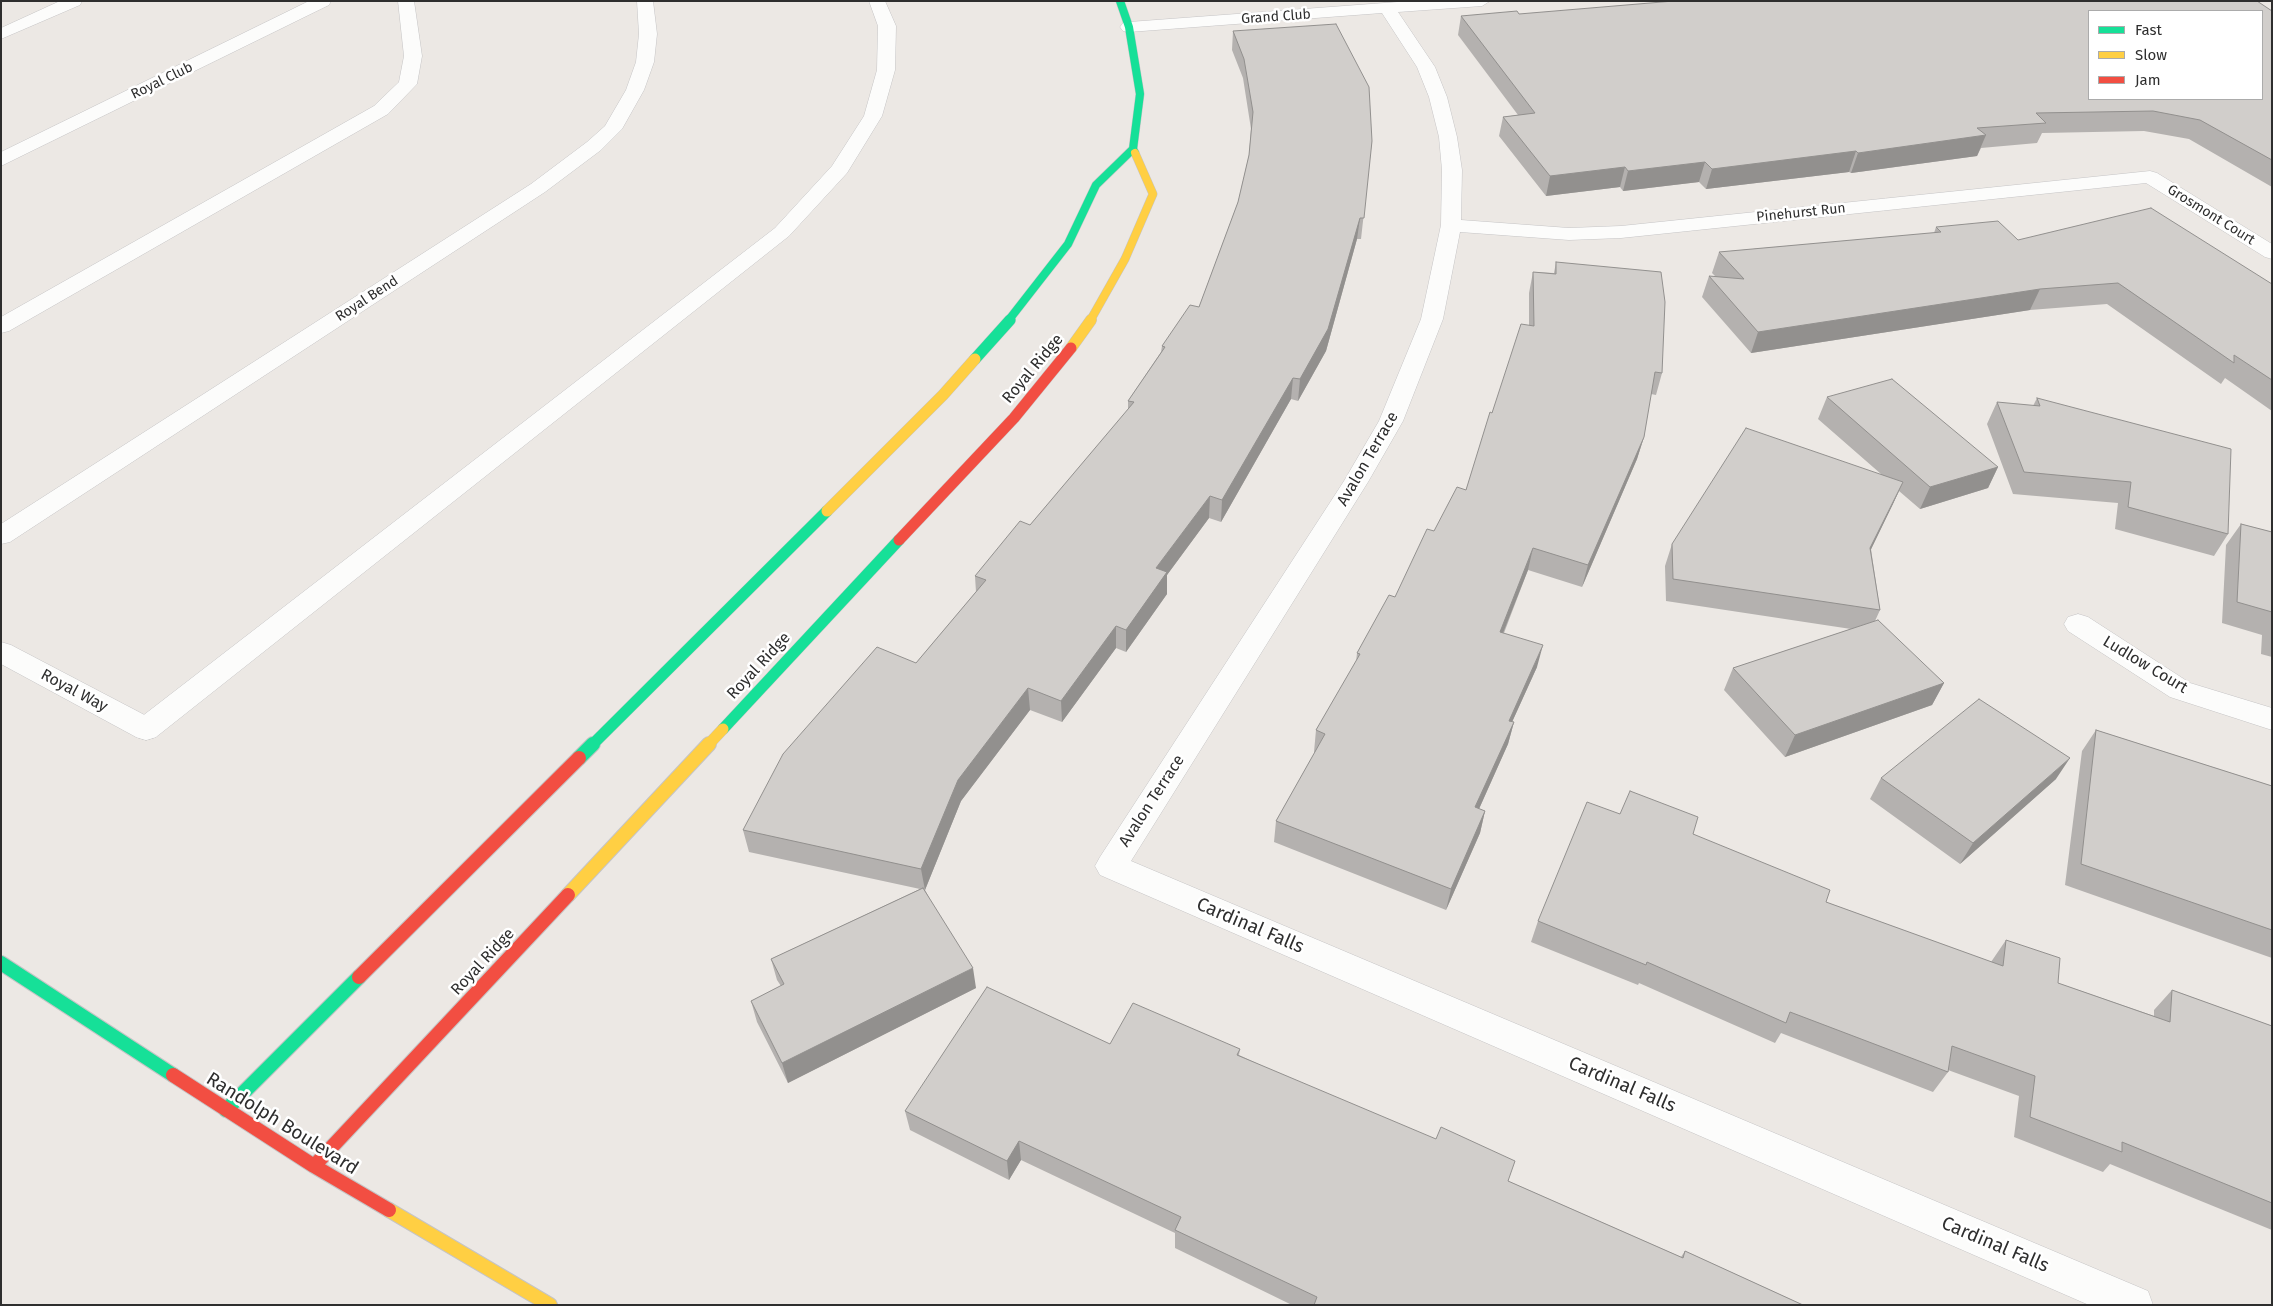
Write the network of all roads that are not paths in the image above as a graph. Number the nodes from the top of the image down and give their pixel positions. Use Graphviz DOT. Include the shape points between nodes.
graph roads {
  1 [pos="74,1"];
  2 [pos="323,1"];
  3 [pos="406,1"];
  4 [pos="645,1"];
  5 [pos="877,1"];
  6 [pos="1120,1"];
  7 [pos="1482,1"];
  8 [pos="1384,5"];
  9 [pos="1129,27"];
  10 [pos="1,34"];
  11 [pos="1132,149"];
  12 [pos="1,160"];
  13 [pos="2150,176"];
  14 [pos="1451,225"];
  15 [pos="2272,252"];
  16 [pos="1,326"];
  17 [pos="1,536"];
  18 [pos="2078,624"];
  19 [pos="1,652"];
  20 [pos="2272,719"];
  21 [pos="1111,866"];
  22 [pos="1,963"];
  23 [pos="226,1110"];
  24 [pos="314,1166"];
  25 [pos="550,1305"];
  26 [pos="2134,1305"];
  1 -- 10 [label="street"];
  2 -- 12 [label="street, Royal Club"];
  3 -- 16 [label="street" via="413,56 408,84 381,110"];
  4 -- 17 [label="street, Royal Bend" via="648,34 645,62 612,129 594,146 538,188"];
  5 -- 19 [label="street, Royal Way" via="887,26 886,70 873,116 840,169 782,232 146,729"];
  6 -- 9 [label="street"];
  7 -- 8 [label="street, Grand Club"];
  8 -- 9 [label="street, Grand Club"];
  8 -- 14 [label="street, Avalon Terrace" via="1426,67 1438,98 1452,170"];
  9 -- 11 [label="street" via="1140,94"];
  11 -- 23 [label="street" via="1096,185 1068,244 1015,314 943,396"];
  11 -- 24 [label="street, Royal Ridge" via="1153,194 1125,259 1086,331 1014,418"];
  13 -- 14 [label="street, Pinehurst Run" via="1620,232 1569,234"];
  13 -- 15 [label="street, Grosmont Court"];
  14 -- 21 [label="street, Avalon Terrace" via="1432,319 1391,422"];
  18 -- 20 [label="street, Ludlow Court" via="2180,690"];
  21 -- 26 [label="street, Cardinal Falls"];
  22 -- 23 [label="street, Randolph Boulevard"];
  23 -- 24 [label="street, Randolph Boulevard"];
  24 -- 25 [label="street, Randolph Boulevard"];
}
